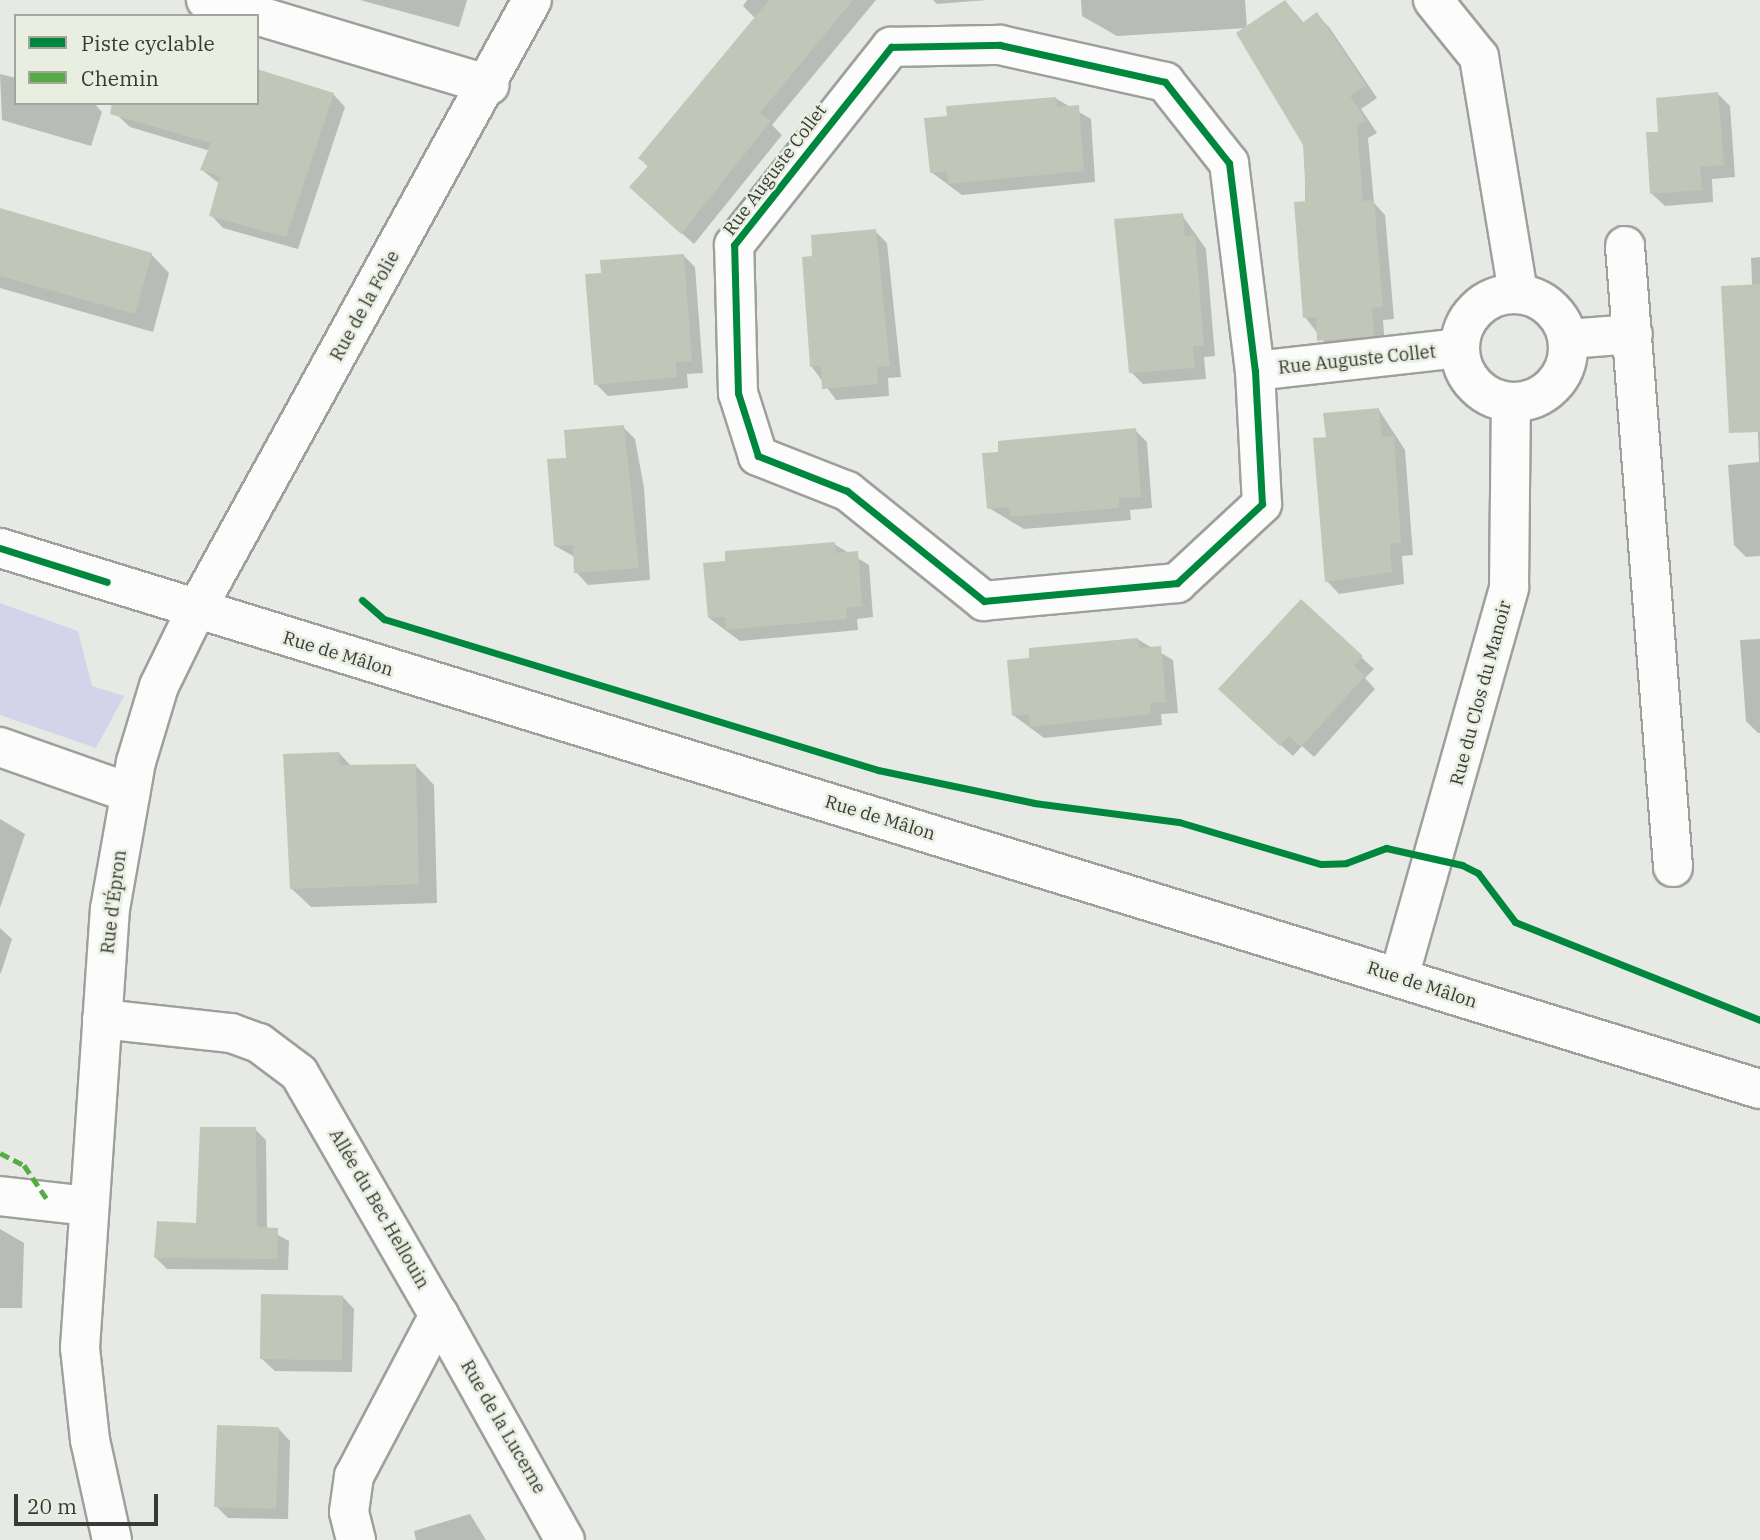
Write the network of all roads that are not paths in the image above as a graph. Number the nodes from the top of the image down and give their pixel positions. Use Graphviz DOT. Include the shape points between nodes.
graph roads {
  1 [pos="206,0"];
  2 [pos="532,0"];
  3 [pos="1433,0"];
  4 [pos="253,14"];
  5 [pos="259,16"];
  6 [pos="490,85"];
  7 [pos="1625,246"];
  8 [pos="1517,293"];
  9 [pos="1633,334"];
  10 [pos="1569,339"];
  11 [pos="1460,348"];
  12 [pos="1255,371"];
  13 [pos="1511,402"];
  14 [pos="0,548"];
  15 [pos="196,610"];
  16 [pos="0,747"];
  17 [pos="130,793"];
  18 [pos="1673,867"];
  19 [pos="1399,977"];
  20 [pos="102,1019"];
  21 [pos="1760,1089"];
  22 [pos="0,1196"];
  23 [pos="88,1206"];
  24 [pos="439,1315"];
  25 [pos="112,1540"];
  26 [pos="356,1540"];
  27 [pos="565,1540"];
  1 -- 4 [label="street"];
  2 -- 6 [label="street, Rue de la Folie"];
  3 -- 8 [label="street" via="1479,57"];
  5 -- 6 [label="street"];
  6 -- 15 [label="street, Rue de la Folie"];
  7 -- 9 [label="street"];
  8 -- 10 [label="street" via="1551,307"];
  8 -- 11 [label="street" via="1484,303 1471,315"];
  9 -- 10 [label="street"];
  9 -- 18 [label="street"];
  10 -- 13 [label="street" via="1555,384 1528,401"];
  11 -- 12 [label="street, Rue Auguste Collet"];
  11 -- 13 [label="street" via="1462,365 1481,391"];
  12 -- 12 [label="street, Rue Auguste Collet" via="1262,504 1177,583 984,601 847,491 758,456 738,393 734,245 891,47 1000,45 1165,82 1229,163"];
  13 -- 19 [label="street, Rue du Clos du Manoir" via="1509,587"];
  14 -- 15 [label="street, Rue de Mâlon"];
  15 -- 17 [label="street, Rue d'Épron" via="159,686"];
  15 -- 19 [label="street, Rue de Mâlon"];
  16 -- 17 [label="street"];
  17 -- 20 [label="street, Rue d'Épron" via="110,909"];
  19 -- 21 [label="street, Rue de Mâlon"];
  20 -- 23 [label="street, Rue d'Épron"];
  20 -- 24 [label="street, Allée du Bec Hellouin" via="231,1033 259,1043 299,1073"];
  22 -- 23 [label="street"];
  23 -- 25 [label="street, Rue d'Épron" via="80,1348 90,1440"];
  24 -- 26 [label="street" via="354,1476 349,1512"];
  24 -- 27 [label="street, Rue de la Lucerne"];
}
